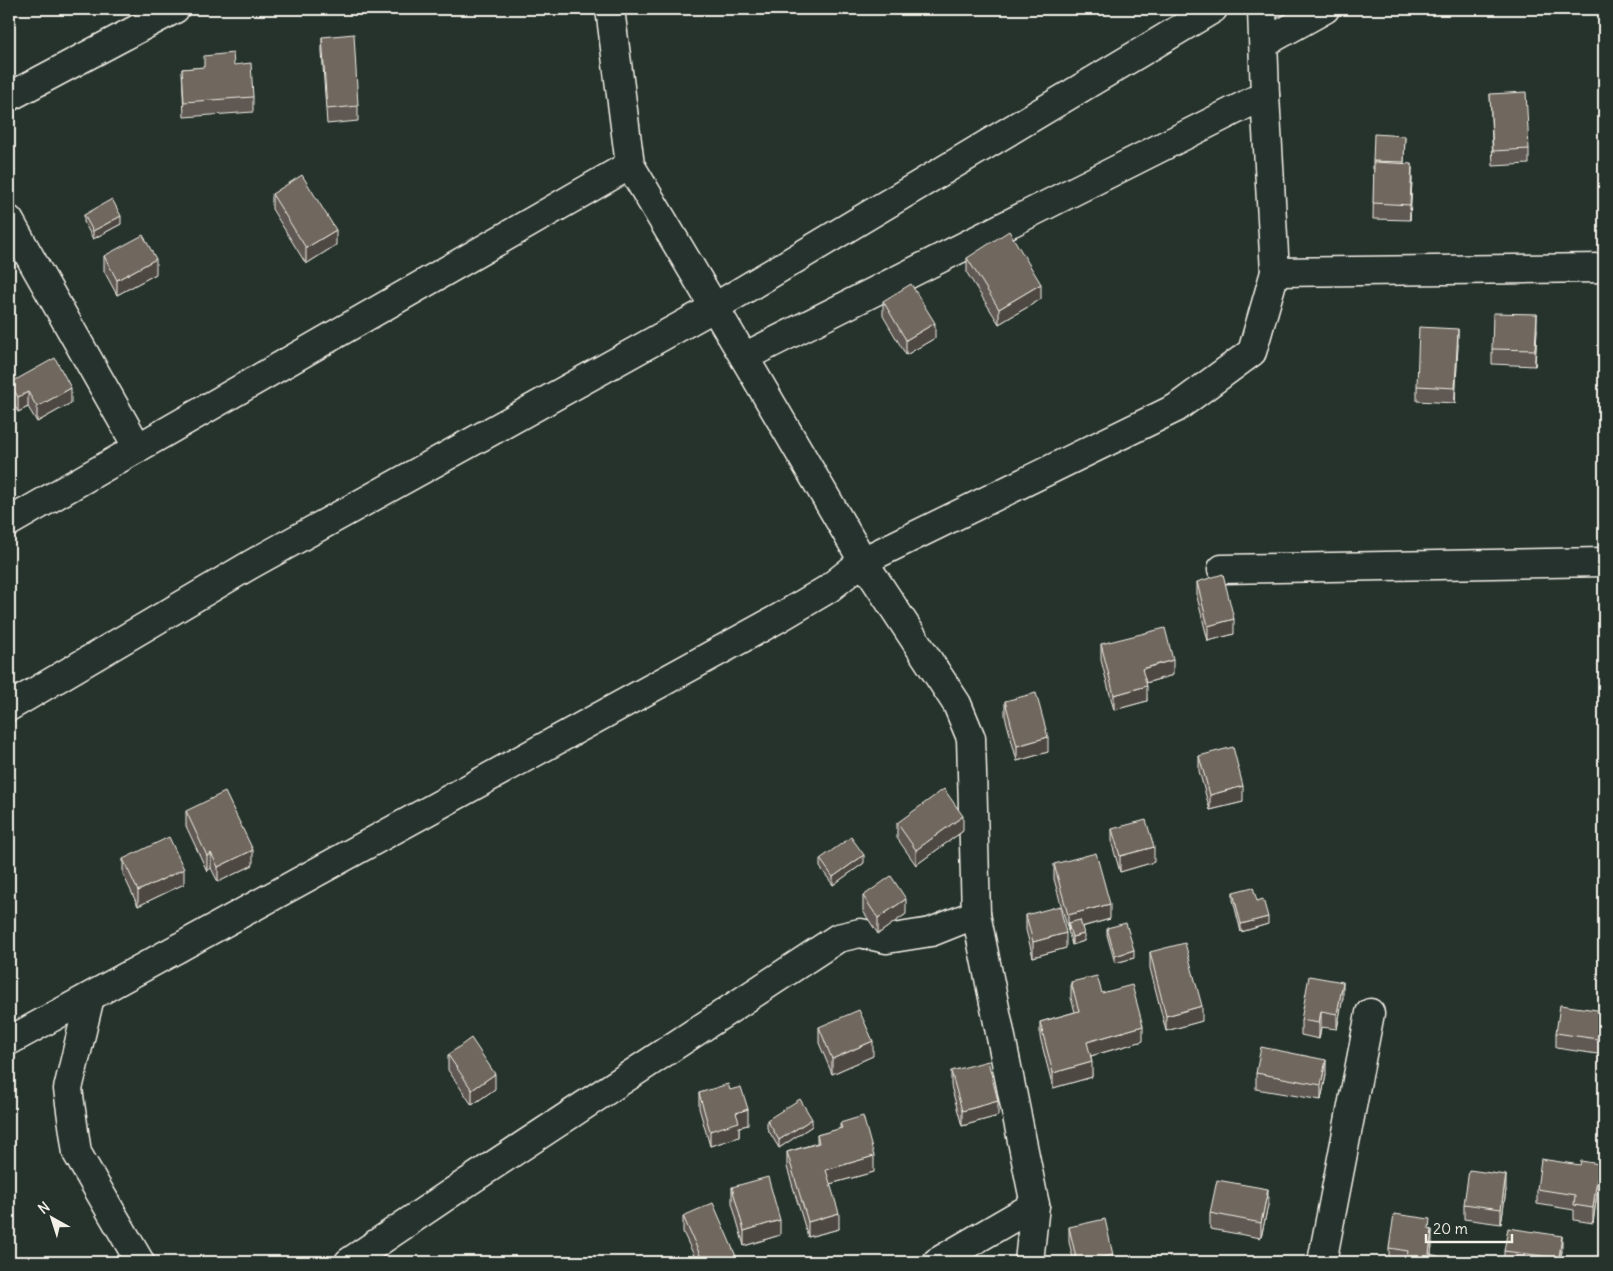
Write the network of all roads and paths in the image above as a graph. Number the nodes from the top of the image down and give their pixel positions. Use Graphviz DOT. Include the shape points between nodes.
graph roads {
  1 [pos="175,9"];
  2 [pos="610,9"];
  3 [pos="1213,9"];
  4 [pos="1262,9"];
  5 [pos="1325,9"];
  6 [pos="1264,43"];
  7 [pos="1265,95"];
  8 [pos="9,97"];
  9 [pos="630,165"];
  10 [pos="9,220"];
  11 [pos="1604,268"];
  12 [pos="1275,272"];
  13 [pos="715,307"];
  14 [pos="744,357"];
  15 [pos="138,448"];
  16 [pos="9,522"];
  17 [pos="863,561"];
  18 [pos="1604,562"];
  19 [pos="1222,569"];
  20 [pos="9,708"];
  21 [pos="976,914"];
  22 [pos="90,997"];
  23 [pos="1370,1013"];
  24 [pos="9,1041"];
  25 [pos="1036,1205"];
  26 [pos="140,1262"];
  27 [pos="349,1262"];
  28 [pos="937,1262"];
  29 [pos="1029,1262"];
  30 [pos="1322,1262"];
  1 -- 8 [label="street"];
  2 -- 9 [label="street"];
  3 -- 13 [label="street"];
  4 -- 6 [label="street"];
  5 -- 6 [label="street"];
  6 -- 7 [label="street"];
  7 -- 12 [label="street"];
  7 -- 14 [label="street"];
  9 -- 13 [label="street"];
  9 -- 15 [label="street"];
  10 -- 15 [label="street"];
  11 -- 12 [label="street"];
  12 -- 17 [label="street" via="1252,352 1176,408"];
  13 -- 14 [label="street"];
  13 -- 20 [label="street" via="250,565"];
  14 -- 17 [label="street"];
  15 -- 16 [label="street"];
  17 -- 21 [label="street" via="957,704 971,738"];
  17 -- 22 [label="street" via="828,589 779,618"];
  18 -- 19 [label="street"];
  21 -- 25 [label="street"];
  21 -- 27 [label="street" via="931,932 887,938 860,933 838,938 450,1192"];
  22 -- 24 [label="street"];
  22 -- 26 [label="street" via="68,1089 77,1153"];
  23 -- 30 [label="street"];
  25 -- 28 [label="street"];
  25 -- 29 [label="street"];
}
